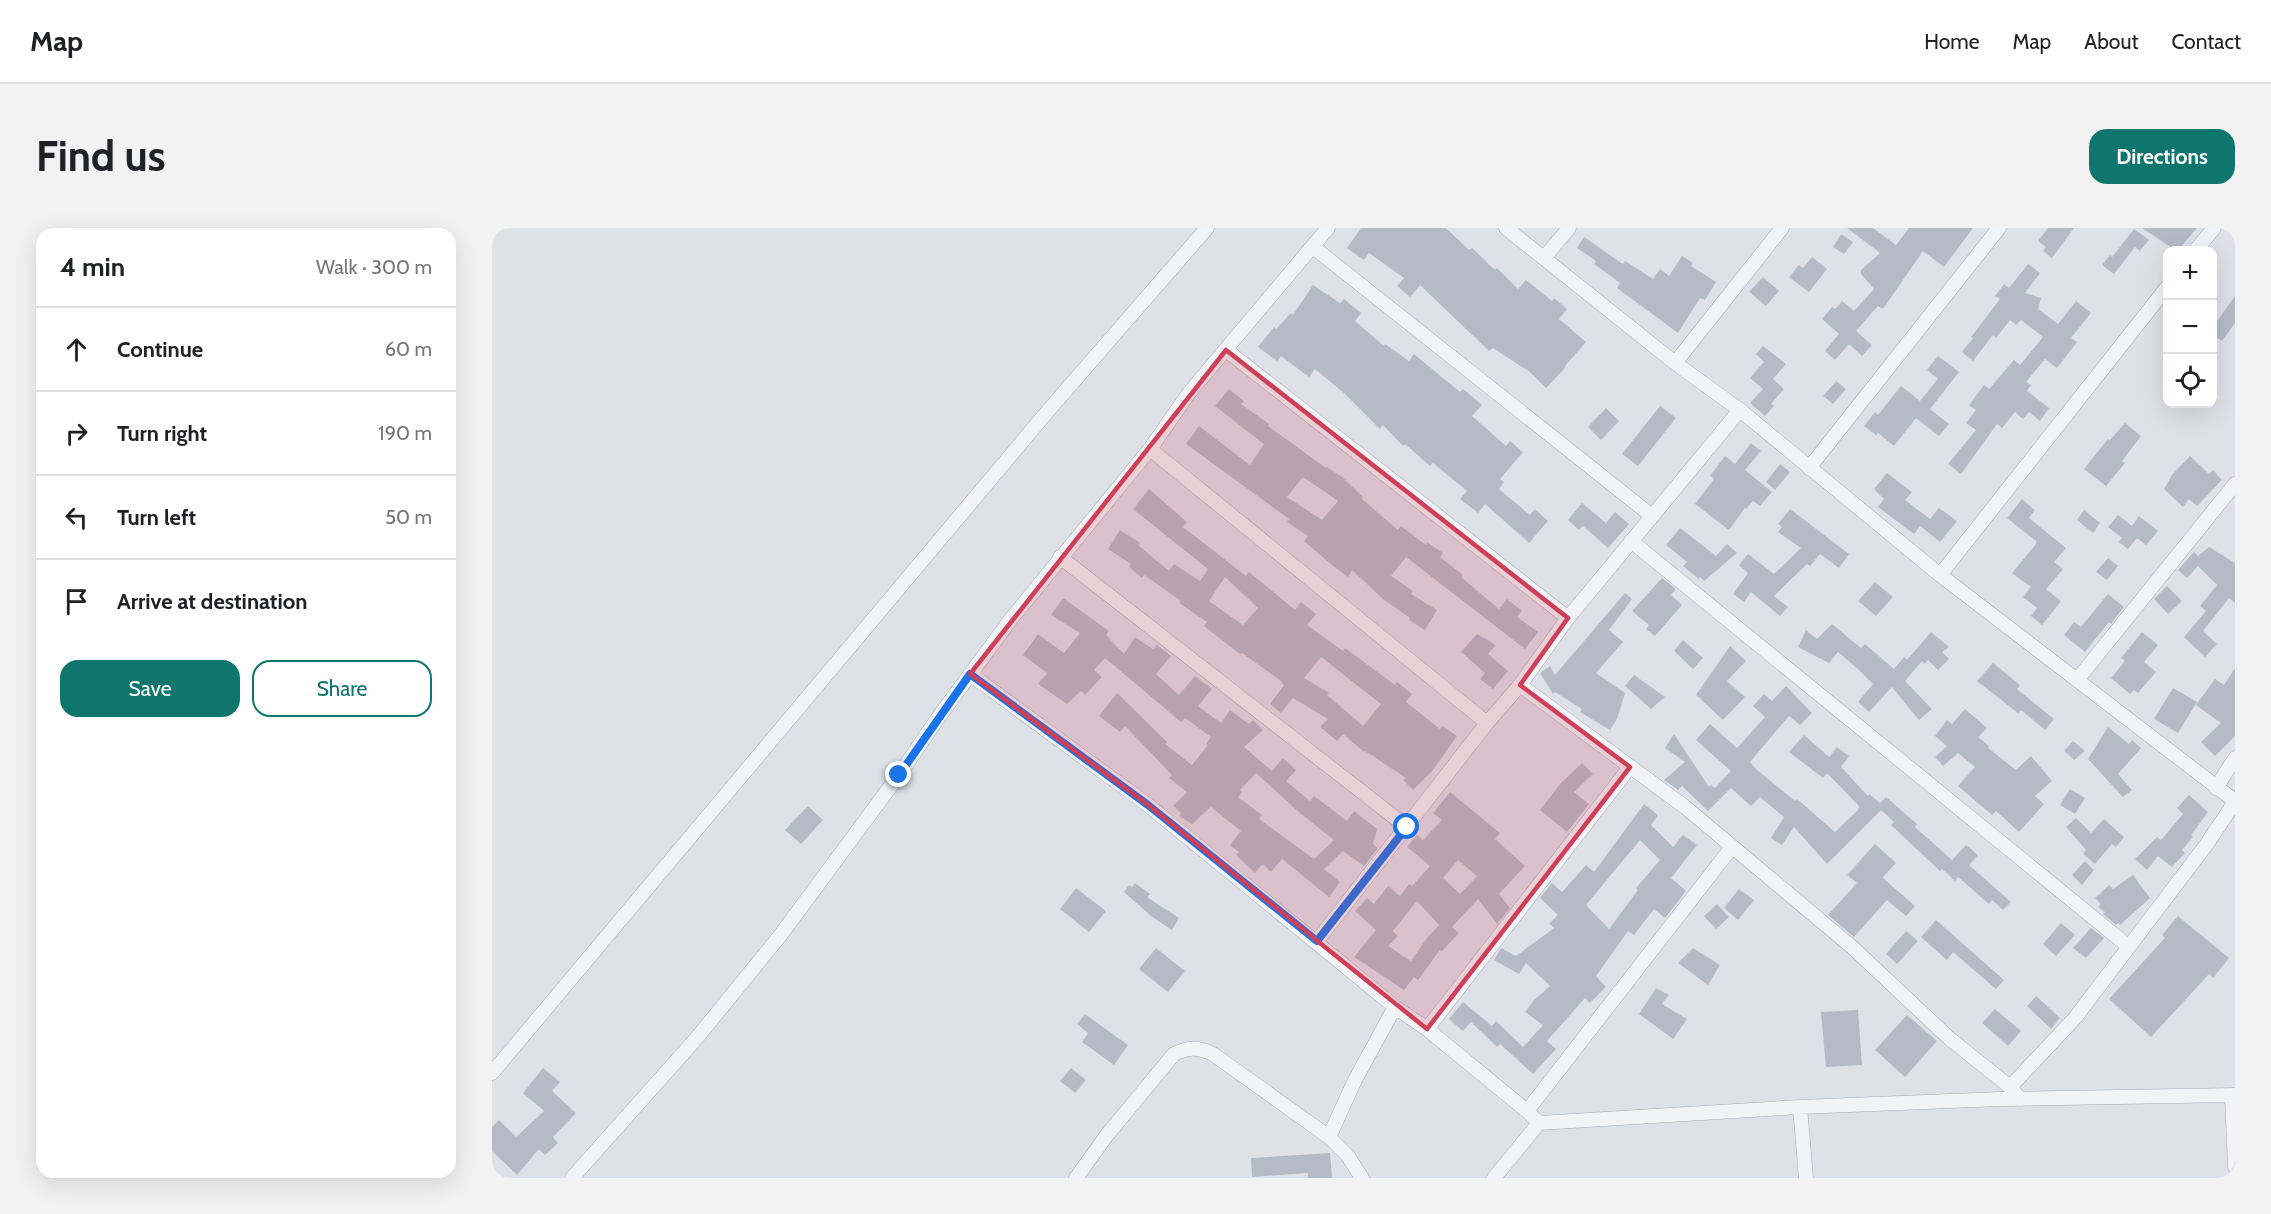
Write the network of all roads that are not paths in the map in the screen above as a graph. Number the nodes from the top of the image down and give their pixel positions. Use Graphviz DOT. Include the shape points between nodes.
graph roads {
  1 [pos="1207,228"];
  2 [pos="1328,228"];
  3 [pos="1506,228"];
  4 [pos="1569,228"];
  5 [pos="1782,228"];
  6 [pos="1999,228"];
  7 [pos="2214,228"];
  8 [pos="2199,246"];
  9 [pos="1313,247"];
  10 [pos="1544,258"];
  11 [pos="2163,292"];
  12 [pos="1227,350"];
  13 [pos="1675,363"];
  14 [pos="1740,410"];
  15 [pos="1150,449"];
  16 [pos="1809,468"];
  17 [pos="2235,484"];
  18 [pos="1652,516"];
  19 [pos="1631,541"];
  20 [pos="1060,557"];
  21 [pos="1940,575"];
  22 [pos="1568,618"];
  23 [pos="970,674"];
  24 [pos="2077,680"];
  25 [pos="1520,685"];
  26 [pos="1487,723"];
  27 [pos="2235,758"];
  28 [pos="1630,767"];
  29 [pos="2216,788"];
  30 [pos="2235,802"];
  31 [pos="1407,827"];
  32 [pos="1731,847"];
  33 [pos="1317,941"];
  34 [pos="2128,946"];
  35 [pos="1395,1007"];
  36 [pos="1427,1029"];
  37 [pos="492,1073"];
  38 [pos="2010,1087"];
  39 [pos="2234,1096"];
  40 [pos="2020,1099"];
  41 [pos="1800,1107"];
  42 [pos="1527,1111"];
  43 [pos="1539,1123"];
  44 [pos="1329,1137"];
  45 [pos="2235,1167"];
  46 [pos="572,1178"];
  47 [pos="1076,1178"];
  48 [pos="1362,1178"];
  49 [pos="1494,1178"];
  50 [pos="1806,1178"];
  1 -- 37 [label="street" via="1047,412"];
  2 -- 9 [label="street"];
  3 -- 10 [label="street"];
  4 -- 10 [label="street"];
  5 -- 13 [label="street"];
  6 -- 16 [label="street"];
  7 -- 8 [label="street"];
  9 -- 12 [label="street"];
  9 -- 18 [label="street"];
  10 -- 13 [label="street"];
  11 -- 21 [label="street"];
  12 -- 15 [label="street" via="1189,393"];
  12 -- 22 [label="street"];
  13 -- 14 [label="street"];
  14 -- 16 [label="street"];
  14 -- 18 [label="street"];
  15 -- 20 [label="street"];
  15 -- 26 [label="street"];
  16 -- 21 [label="street"];
  17 -- 24 [label="street"];
  18 -- 19 [label="street"];
  19 -- 22 [label="street"];
  19 -- 34 [label="street"];
  20 -- 23 [label="street"];
  20 -- 31 [label="street"];
  21 -- 24 [label="street"];
  22 -- 25 [label="street"];
  23 -- 33 [label="street" via="1148,805"];
  23 -- 46 [label="street" via="779,937 695,1040"];
  24 -- 29 [label="street"];
  25 -- 26 [label="street"];
  25 -- 28 [label="street"];
  26 -- 31 [label="street"];
  27 -- 29 [label="street"];
  28 -- 32 [label="street"];
  28 -- 36 [label="street"];
  29 -- 30 [label="street"];
  30 -- 34 [label="street"];
  31 -- 33 [label="street"];
  32 -- 38 [label="street" via="1852,947 1950,1039"];
  32 -- 42 [label="street"];
  33 -- 35 [label="street"];
  34 -- 38 [label="street" via="2075,1018"];
  35 -- 36 [label="street"];
  35 -- 44 [label="street"];
  36 -- 42 [label="street"];
  38 -- 40 [label="street"];
  39 -- 40 [label="street"];
  39 -- 45 [label="street"];
  40 -- 41 [label="street"];
  41 -- 43 [label="street"];
  41 -- 50 [label="street"];
  42 -- 43 [label="street"];
  43 -- 49 [label="street"];
  44 -- 47 [label="street" via="1213,1054 1201,1048 1186,1048 1174,1054"];
  44 -- 48 [label="street"];
}
